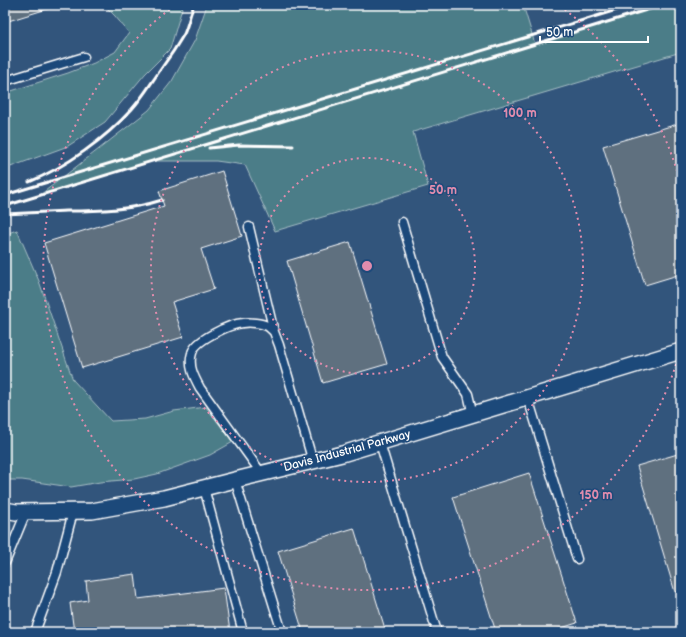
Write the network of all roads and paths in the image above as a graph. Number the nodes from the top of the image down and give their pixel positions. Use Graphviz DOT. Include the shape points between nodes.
graph roads {
  1 [pos="84,57"];
  2 [pos="5,81"];
  3 [pos="402,222"];
  4 [pos="249,227"];
  5 [pos="274,332"];
  6 [pos="681,351"];
  7 [pos="528,398"];
  8 [pos="473,415"];
  9 [pos="380,443"];
  10 [pos="313,462"];
  11 [pos="262,474"];
  12 [pos="235,480"];
  13 [pos="204,488"];
  14 [pos="5,510"];
  15 [pos="26,512"];
  16 [pos="72,512"];
  17 [pos="577,559"];
  18 [pos="5,563"];
  19 [pos="36,632"];
  20 [pos="243,632"];
  21 [pos="282,632"];
  22 [pos="437,632"];
  1 -- 2 [label="lane"];
  3 -- 8 [label="lane" via="442,358 468,394"];
  4 -- 5 [label="lane"];
  5 -- 10 [label="lane"];
  5 -- 11 [label="lane" via="267,326 257,323 242,323 225,328 194,347 191,363 192,374 200,388"];
  6 -- 7 [label="street, Davis Industrial Parkway"];
  7 -- 8 [label="street, Davis Industrial Parkway"];
  7 -- 17 [label="lane"];
  8 -- 9 [label="street, Davis Industrial Parkway"];
  9 -- 10 [label="street, Davis Industrial Parkway"];
  9 -- 22 [label="lane"];
  10 -- 11 [label="street, Davis Industrial Parkway"];
  11 -- 12 [label="street, Davis Industrial Parkway"];
  12 -- 13 [label="street, Davis Industrial Parkway"];
  12 -- 21 [label="lane"];
  13 -- 16 [label="street, Davis Industrial Parkway" via="164,498 92,511"];
  13 -- 20 [label="lane"];
  14 -- 15 [label="street, Davis Industrial Parkway"];
  15 -- 16 [label="street, Davis Industrial Parkway"];
  15 -- 18 [label="lane"];
  16 -- 19 [label="lane"];
}
